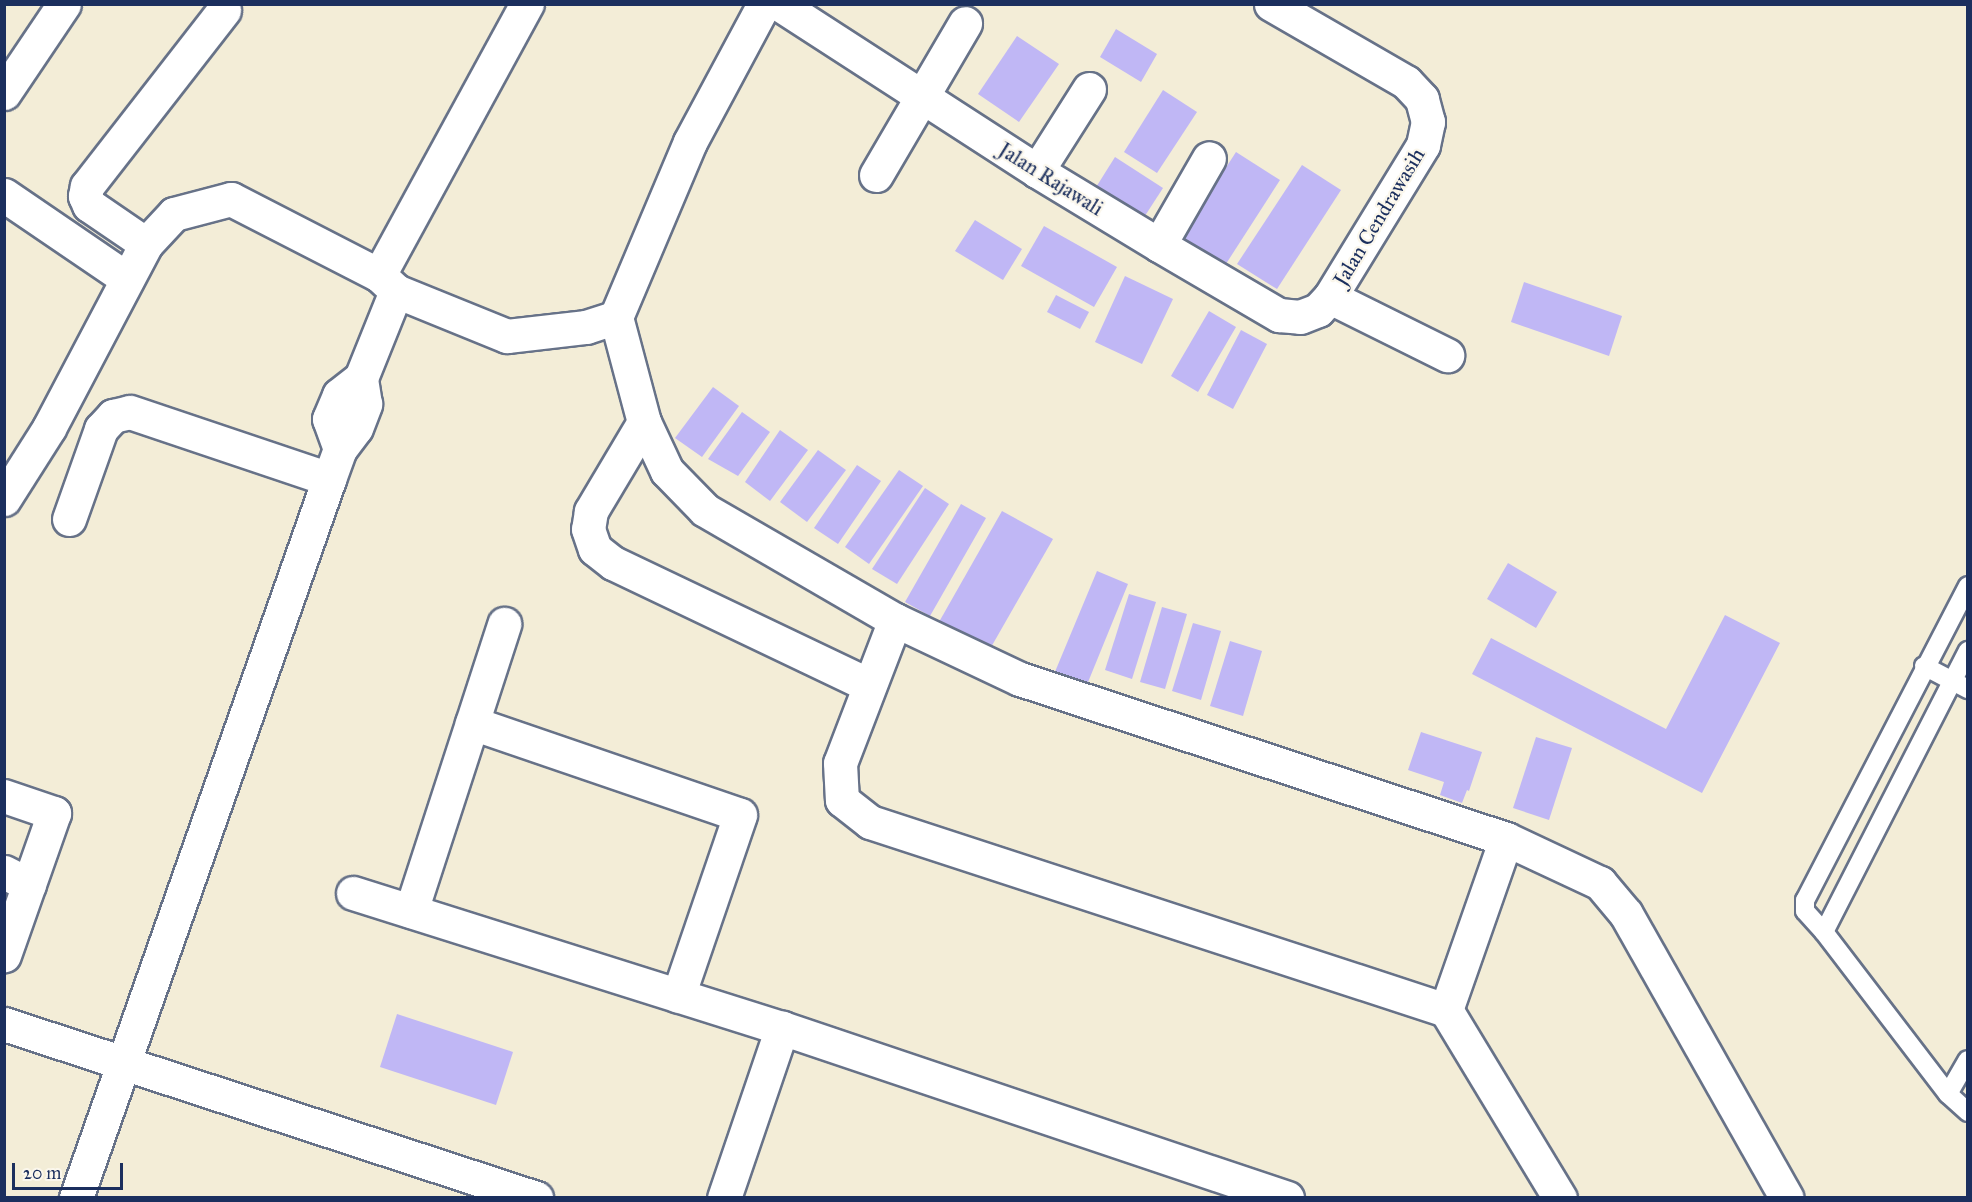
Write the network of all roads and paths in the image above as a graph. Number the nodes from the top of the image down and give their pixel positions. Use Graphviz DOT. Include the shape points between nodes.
graph roads {
  1 [pos="64,4"];
  2 [pos="527,4"];
  3 [pos="764,4"];
  4 [pos="779,4"];
  5 [pos="1271,4"];
  6 [pos="224,10"];
  7 [pos="966,23"];
  8 [pos="1089,89"];
  9 [pos="4,93"];
  10 [pos="922,96"];
  11 [pos="1209,158"];
  12 [pos="1037,171"];
  13 [pos="876,175"];
  14 [pos="4,195"];
  15 [pos="146,244"];
  16 [pos="1159,245"];
  17 [pos="127,279"];
  18 [pos="388,283"];
  19 [pos="1330,297"];
  20 [pos="616,317"];
  21 [pos="1447,355"];
  22 [pos="644,422"];
  23 [pos="329,479"];
  24 [pos="4,499"];
  25 [pos="69,519"];
  26 [pos="1968,586"];
  27 [pos="895,620"];
  28 [pos="504,624"];
  29 [pos="1968,651"];
  30 [pos="1924,666"];
  31 [pos="869,684"];
  32 [pos="1960,685"];
  33 [pos="472,723"];
  34 [pos="4,796"];
  35 [pos="1506,839"];
  36 [pos="17,879"];
  37 [pos="353,893"];
  38 [pos="411,911"];
  39 [pos="1824,932"];
  40 [pos="4,955"];
  41 [pos="678,996"];
  42 [pos="1446,1010"];
  43 [pos="4,1024"];
  44 [pos="782,1028"];
  45 [pos="1968,1060"];
  46 [pos="123,1064"];
  47 [pos="1948,1094"];
  48 [pos="1968,1112"];
  49 [pos="76,1197"];
  50 [pos="536,1197"];
  51 [pos="724,1197"];
  52 [pos="1287,1197"];
  53 [pos="1560,1197"];
  54 [pos="1787,1197"];
  1 -- 9 [label="street"];
  2 -- 18 [label="street"];
  3 -- 20 [label="street" via="690,142"];
  4 -- 10 [label="street, Jalan Rajawali"];
  5 -- 19 [label="street, Jalan Cendrawasih" via="1406,82 1422,99 1428,122 1423,145"];
  6 -- 15 [label="street" via="87,186 89,206"];
  7 -- 10 [label="street"];
  8 -- 12 [label="street"];
  10 -- 12 [label="street, Jalan Rajawali"];
  10 -- 13 [label="street"];
  11 -- 16 [label="street"];
  12 -- 16 [label="street, Jalan Rajawali"];
  14 -- 17 [label="street"];
  15 -- 17 [label="street"];
  15 -- 18 [label="street" via="174,214 231,199"];
  16 -- 19 [label="street, Jalan Rajawali" via="1279,315 1300,317 1318,310"];
  17 -- 24 [label="street" via="49,428"];
  18 -- 20 [label="street" via="507,336 586,327"];
  18 -- 23 [label="street" via="361,378 365,404 356,428 340,449"];
  19 -- 21 [label="street"];
  20 -- 22 [label="street"];
  22 -- 27 [label="street" via="667,471 705,510"];
  22 -- 31 [label="street" via="591,511 588,529 595,549 613,563"];
  23 -- 25 [label="street" via="130,412 113,416 101,429"];
  23 -- 46 [label="street"];
  26 -- 30 [label="lane"];
  27 -- 31 [label="street"];
  27 -- 35 [label="street" via="1020,679"];
  28 -- 33 [label="street"];
  29 -- 32 [label="lane"];
  30 -- 32 [label="lane"];
  30 -- 39 [label="lane" via="1805,900 1805,911"];
  31 -- 42 [label="street" via="840,763 842,800 870,822"];
  32 -- 39 [label="lane"];
  33 -- 38 [label="street"];
  33 -- 41 [label="street" via="740,815"];
  34 -- 36 [label="street" via="54,813"];
  35 -- 42 [label="street"];
  35 -- 54 [label="street" via="1600,883 1626,914"];
  36 -- 40 [label="street"];
  37 -- 38 [label="street"];
  38 -- 41 [label="street"];
  39 -- 47 [label="lane"];
  41 -- 44 [label="street"];
  42 -- 53 [label="street"];
  43 -- 46 [label="street"];
  44 -- 51 [label="street"];
  44 -- 52 [label="street"];
  45 -- 47 [label="lane"];
  46 -- 49 [label="street"];
  46 -- 50 [label="street"];
  47 -- 48 [label="lane"];
}
